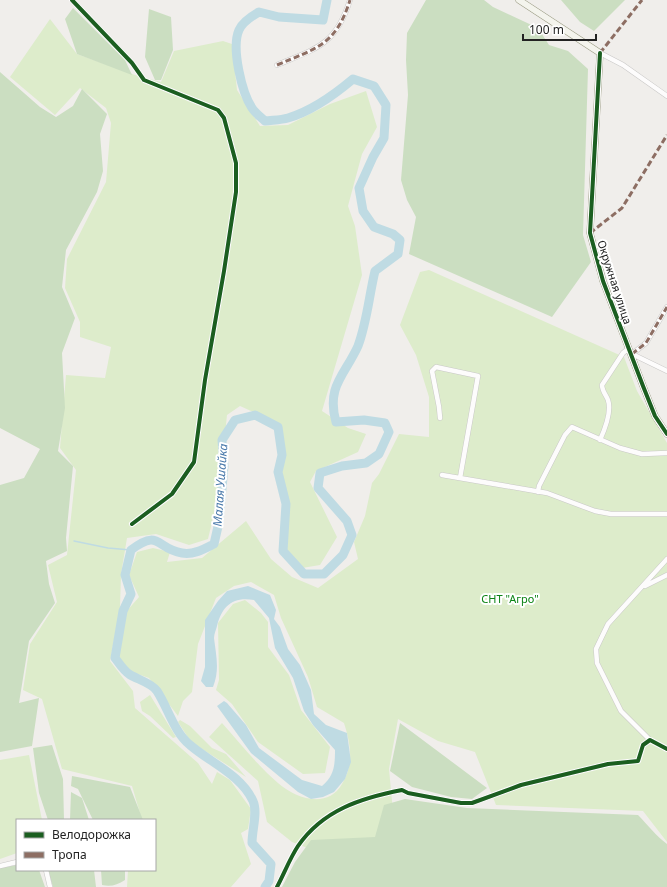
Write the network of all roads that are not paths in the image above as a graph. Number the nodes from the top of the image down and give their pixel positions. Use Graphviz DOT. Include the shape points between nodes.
graph roads {
  1 [pos="72,0"];
  2 [pos="350,0"];
  3 [pos="519,0"];
  4 [pos="600,53"];
  5 [pos="277,65"];
  6 [pos="667,96"];
  7 [pos="667,307"];
  8 [pos="630,352"];
  9 [pos="667,371"];
  10 [pos="440,418"];
  11 [pos="667,434"];
  12 [pos="600,440"];
  13 [pos="667,453"];
  14 [pos="442,475"];
  15 [pos="460,478"];
  16 [pos="538,492"];
  17 [pos="667,514"];
  18 [pos="132,524"];
  19 [pos="667,558"];
  20 [pos="667,575"];
  21 [pos="640,589"];
  22 [pos="650,740"];
  23 [pos="667,749"];
  24 [pos="16,862"];
  25 [pos="0,866"];
  26 [pos="46,871"];
  27 [pos="50,887"];
  28 [pos="277,887"];
  1 -- 18 [label="street" via="132,63 144,80 218,110 224,118 236,163 236,192 194,462 172,494"];
  2 -- 5 [label="street" via="340,25 328,40"];
  3 -- 4 [label="street"];
  4 -- 6 [label="street" via="623,65"];
  4 -- 8 [label="street, Окружная улица" via="590,233 603,281"];
  7 -- 8 [label="street" via="646,343"];
  8 -- 9 [label="street"];
  8 -- 11 [label="street, Окружная улица" via="655,416"];
  8 -- 12 [label="street" via="623,353 602,385 609,402 609,414"];
  10 -- 15 [label="street" via="432,371 434,368 478,376"];
  12 -- 13 [label="street" via="642,454"];
  12 -- 16 [label="street" via="576,427 569,429"];
  14 -- 15 [label="street"];
  15 -- 16 [label="street"];
  16 -- 17 [label="street" via="561,497 595,512"];
  19 -- 21 [label="street"];
  20 -- 21 [label="street"];
  21 -- 22 [label="street" via="608,624 596,649 596,658 621,711"];
  22 -- 23 [label="street"];
  22 -- 28 [label="street" via="643,745 638,761 608,764 522,785 472,803 460,803 402,790 354,803 328,815 314,827 298,846"];
  24 -- 25 [label="street"];
  26 -- 27 [label="street"];
}
